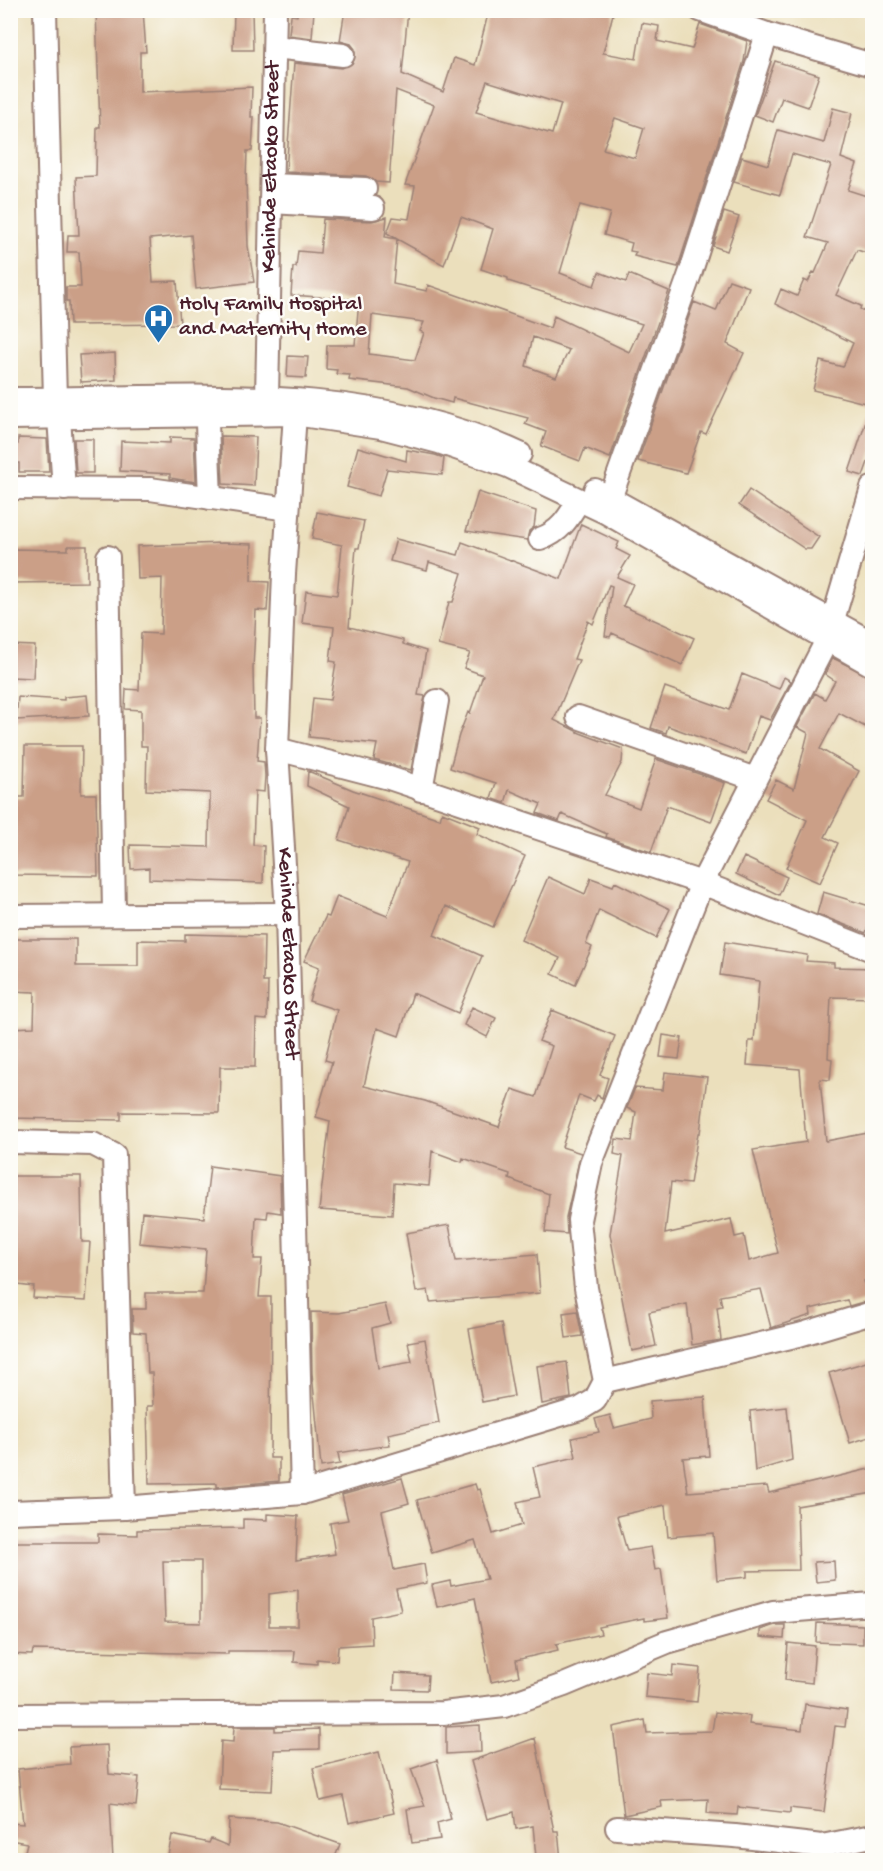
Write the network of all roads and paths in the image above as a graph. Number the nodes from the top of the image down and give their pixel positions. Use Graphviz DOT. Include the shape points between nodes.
graph roads {
  1 [pos="45,10"];
  2 [pos="275,10"];
  3 [pos="700,10"];
  4 [pos="767,34"];
  5 [pos="275,47"];
  6 [pos="343,55"];
  7 [pos="873,65"];
  8 [pos="271,194"];
  9 [pos="369,199"];
  10 [pos="267,397"];
  11 [pos="10,399"];
  12 [pos="206,406"];
  13 [pos="57,408"];
  14 [pos="295,414"];
  15 [pos="10,418"];
  16 [pos="10,488"];
  17 [pos="873,488"];
  18 [pos="64,489"];
  19 [pos="210,498"];
  20 [pos="579,500"];
  21 [pos="608,505"];
  22 [pos="288,509"];
  23 [pos="540,539"];
  24 [pos="108,557"];
  25 [pos="830,630"];
  26 [pos="873,643"];
  27 [pos="873,665"];
  28 [pos="437,701"];
  29 [pos="578,717"];
  30 [pos="277,749"];
  31 [pos="755,779"];
  32 [pos="421,790"];
  33 [pos="702,883"];
  34 [pos="114,913"];
  35 [pos="287,914"];
  36 [pos="10,915"];
  37 [pos="873,950"];
  38 [pos="10,1142"];
  39 [pos="873,1313"];
  40 [pos="604,1381"];
  41 [pos="302,1492"];
  42 [pos="124,1508"];
  43 [pos="10,1512"];
  44 [pos="873,1604"];
  45 [pos="10,1715"];
  46 [pos="617,1828"];
  47 [pos="873,1836"];
  1 -- 13 [label="street"];
  2 -- 5 [label="street, Kehinde Etaoko Street"];
  3 -- 4 [label="street"];
  4 -- 7 [label="street"];
  4 -- 21 [label="street" via="691,271"];
  5 -- 6 [label="street"];
  5 -- 8 [label="street, Kehinde Etaoko Street"];
  8 -- 9 [label="street"];
  8 -- 10 [label="street, Kehinde Etaoko Street"];
  10 -- 12 [label="street"];
  10 -- 21 [label="street" via="392,412 447,427 516,452"];
  11 -- 13 [label="street"];
  12 -- 13 [label="street"];
  12 -- 14 [label="street"];
  12 -- 19 [label="street"];
  13 -- 15 [label="street"];
  13 -- 18 [label="street"];
  14 -- 20 [label="street" via="381,426 439,442 508,466"];
  14 -- 22 [label="street, Kehinde Etaoko Street"];
  16 -- 18 [label="street"];
  17 -- 25 [label="street"];
  18 -- 19 [label="street" via="150,489"];
  19 -- 22 [label="street"];
  20 -- 21 [label="street"];
  20 -- 23 [label="street" via="566,523"];
  21 -- 25 [label="street"];
  22 -- 30 [label="street, Kehinde Etaoko Street"];
  24 -- 34 [label="street"];
  25 -- 26 [label="street"];
  25 -- 27 [label="street"];
  25 -- 31 [label="street"];
  28 -- 32 [label="street"];
  29 -- 31 [label="street"];
  30 -- 32 [label="street" via="390,778"];
  30 -- 35 [label="street, Kehinde Etaoko Street"];
  31 -- 33 [label="street"];
  32 -- 33 [label="street"];
  33 -- 37 [label="street"];
  33 -- 40 [label="street" via="591,1163 579,1220 586,1288"];
  34 -- 35 [label="street"];
  34 -- 36 [label="street"];
  35 -- 41 [label="street, Kehinde Etaoko Street"];
  38 -- 42 [label="street" via="93,1144 114,1155"];
  39 -- 40 [label="street" via="799,1335"];
  40 -- 41 [label="street" via="595,1400 580,1409"];
  41 -- 42 [label="street"];
  42 -- 43 [label="street"];
  44 -- 45 [label="street" via="773,1612 667,1642 504,1706 442,1713"];
  46 -- 47 [label="street" via="822,1846"];
}
